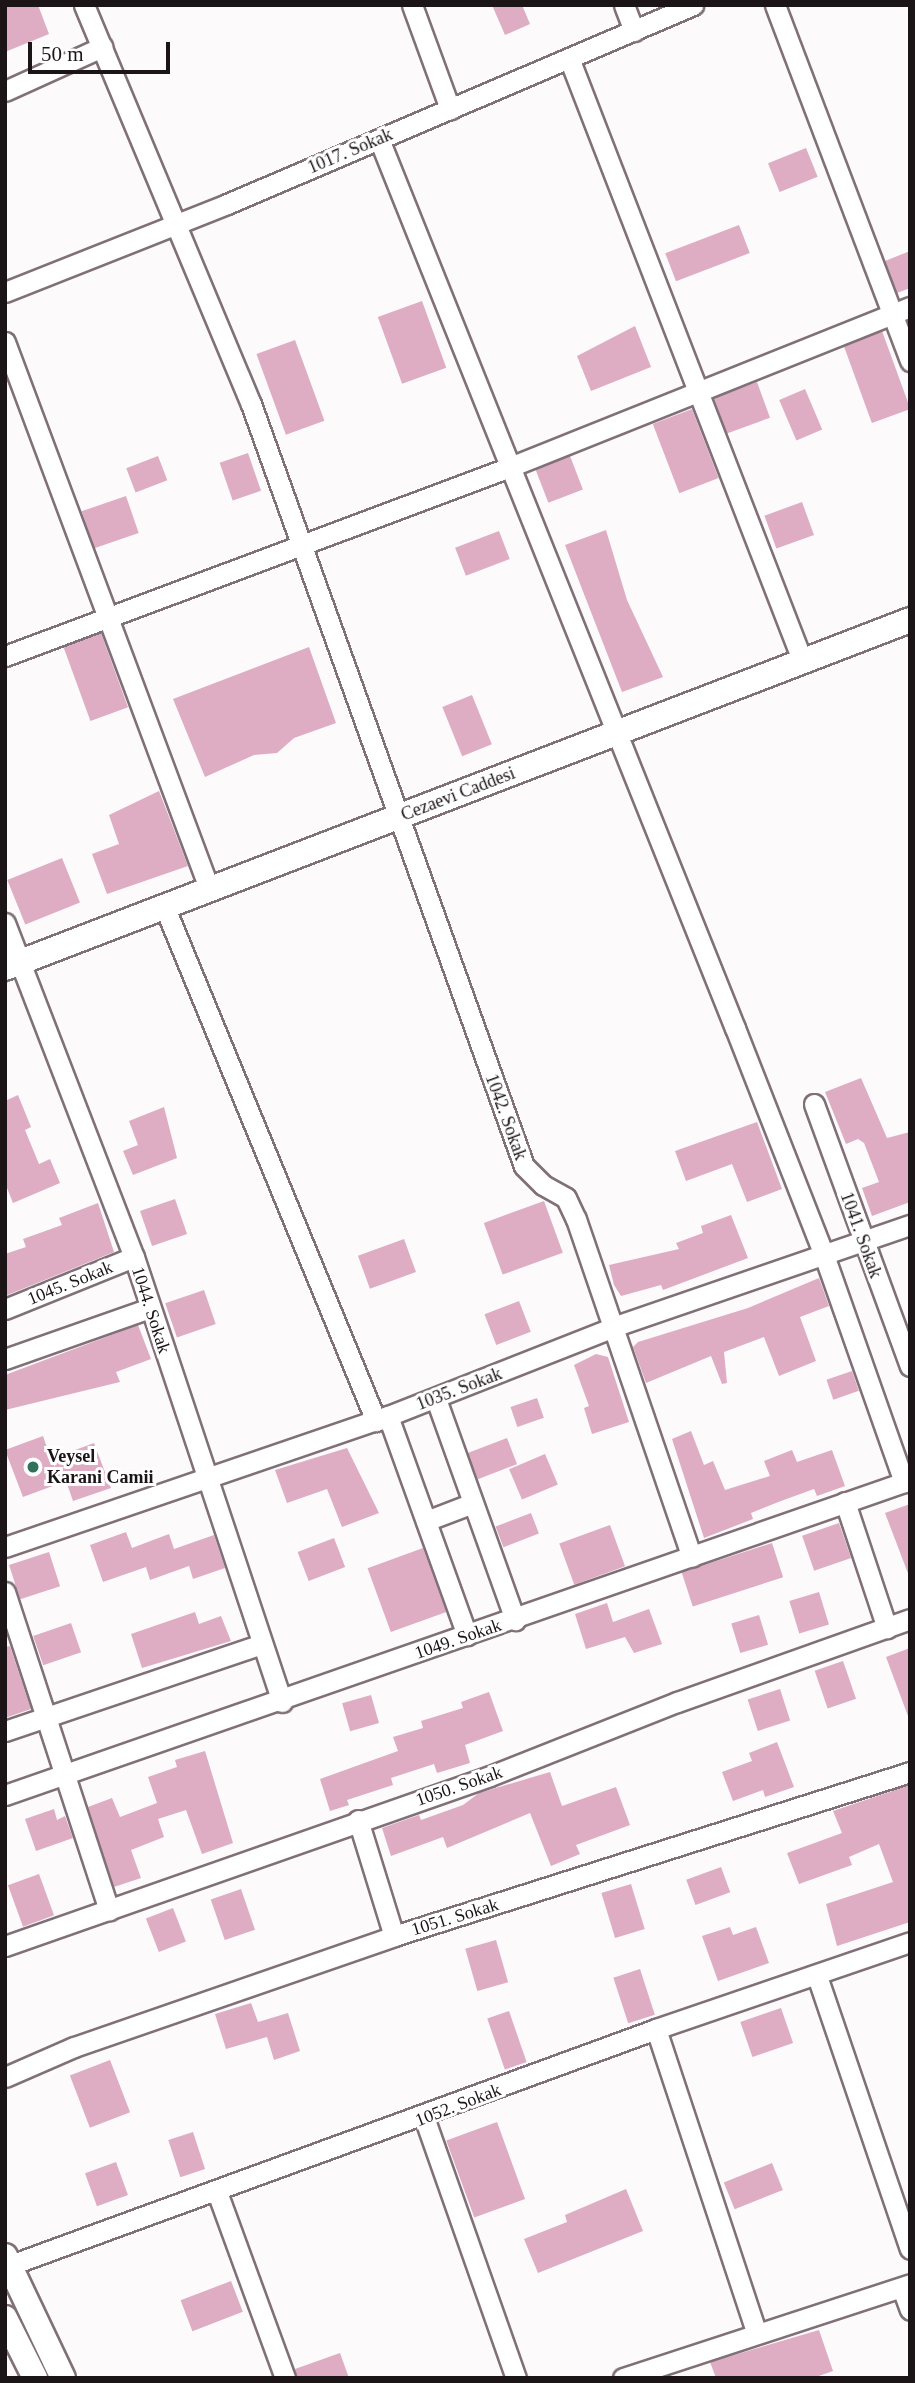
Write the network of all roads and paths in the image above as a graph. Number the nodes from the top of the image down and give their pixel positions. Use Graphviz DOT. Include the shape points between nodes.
graph roads {
  1 [pos="84,5"];
  2 [pos="412,5"];
  3 [pos="624,5"];
  4 [pos="693,5"];
  5 [pos="775,5"];
  6 [pos="634,30"];
  7 [pos="102,47"];
  8 [pos="569,58"];
  9 [pos="5,91"];
  10 [pos="450,108"];
  11 [pos="379,139"];
  12 [pos="174,225"];
  13 [pos="5,292"];
  14 [pos="901,310"];
  15 [pos="5,342"];
  16 [pos="910,360"];
  17 [pos="699,391"];
  18 [pos="510,467"];
  19 [pos="303,543"];
  20 [pos="108,616"];
  21 [pos="910,620"];
  22 [pos="5,656"];
  23 [pos="802,660"];
  24 [pos="615,733"];
  25 [pos="397,818"];
  26 [pos="211,891"];
  27 [pos="165,908"];
  28 [pos="5,923"];
  29 [pos="13,965"];
  30 [pos="814,1104"];
  31 [pos="910,1225"];
  32 [pos="862,1241"];
  33 [pos="824,1255"];
  34 [pos="134,1257"];
  35 [pos="150,1308"];
  36 [pos="5,1309"];
  37 [pos="616,1326"];
  38 [pos="5,1359"];
  39 [pos="910,1366"];
  40 [pos="436,1399"];
  41 [pos="382,1419"];
  42 [pos="210,1475"];
  43 [pos="907,1481"];
  44 [pos="473,1503"];
  45 [pos="845,1503"];
  46 [pos="426,1521"];
  47 [pos="5,1547"];
  48 [pos="692,1556"];
  49 [pos="5,1592"];
  50 [pos="910,1619"];
  51 [pos="515,1620"];
  52 [pos="887,1628"];
  53 [pos="467,1635"];
  54 [pos="262,1644"];
  55 [pos="282,1702"];
  56 [pos="46,1718"];
  57 [pos="5,1731"];
  58 [pos="910,1772"];
  59 [pos="63,1775"];
  60 [pos="5,1795"];
  61 [pos="358,1820"];
  62 [pos="109,1910"];
  63 [pos="394,1936"];
  64 [pos="910,1942"];
  65 [pos="5,1946"];
  66 [pos="817,1976"];
  67 [pos="656,2029"];
  68 [pos="5,2077"];
  69 [pos="425,2117"];
  70 [pos="217,2192"];
  71 [pos="910,2249"];
  72 [pos="7,2262"];
  73 [pos="906,2286"];
  74 [pos="910,2310"];
  75 [pos="5,2318"];
  76 [pos="756,2331"];
  77 [pos="35,2378"];
  78 [pos="62,2378"];
  79 [pos="285,2378"];
  80 [pos="516,2378"];
  81 [pos="622,2378"];
  1 -- 7 [label="street, 1042. Sokak"];
  2 -- 10 [label="street"];
  3 -- 6 [label="street"];
  4 -- 6 [label="street, 1017. Sokak"];
  5 -- 14 [label="street"];
  6 -- 8 [label="street, 1017. Sokak"];
  7 -- 9 [label="street"];
  7 -- 12 [label="street, 1042. Sokak"];
  8 -- 10 [label="street, 1017. Sokak"];
  8 -- 17 [label="street"];
  10 -- 11 [label="street, 1017. Sokak"];
  11 -- 12 [label="street, 1017. Sokak"];
  11 -- 18 [label="street"];
  12 -- 13 [label="street, 1017. Sokak"];
  12 -- 19 [label="street, 1042. Sokak" via="251,404"];
  14 -- 16 [label="street"];
  14 -- 17 [label="street"];
  15 -- 20 [label="street"];
  17 -- 18 [label="street"];
  17 -- 23 [label="street"];
  18 -- 19 [label="street"];
  18 -- 24 [label="street"];
  19 -- 20 [label="street"];
  19 -- 25 [label="street, 1042. Sokak"];
  20 -- 22 [label="street"];
  20 -- 26 [label="street"];
  21 -- 23 [label="street, Cezaevi Caddesi"];
  23 -- 24 [label="street, Cezaevi Caddesi"];
  24 -- 25 [label="street, Cezaevi Caddesi"];
  24 -- 33 [label="street"];
  25 -- 26 [label="street, Cezaevi Caddesi"];
  25 -- 37 [label="street, 1042. Sokak" via="524,1166 542,1185 566,1198"];
  26 -- 27 [label="street, Cezaevi Caddesi"];
  27 -- 29 [label="street, Cezaevi Caddesi"];
  27 -- 41 [label="street"];
  28 -- 29 [label="street, 1044. Sokak"];
  29 -- 34 [label="street, 1044. Sokak"];
  30 -- 32 [label="street, 1041. Sokak"];
  31 -- 32 [label="street, 1035. Sokak"];
  32 -- 33 [label="street, 1035. Sokak"];
  32 -- 39 [label="street, 1041. Sokak"];
  33 -- 37 [label="street, 1035. Sokak"];
  33 -- 43 [label="street"];
  34 -- 35 [label="street, 1044. Sokak"];
  34 -- 36 [label="street, 1045. Sokak"];
  35 -- 38 [label="street"];
  35 -- 42 [label="street, 1044. Sokak"];
  37 -- 40 [label="street, 1035. Sokak"];
  37 -- 48 [label="street, 1042. Sokak"];
  40 -- 41 [label="street, 1035. Sokak"];
  40 -- 44 [label="street"];
  41 -- 42 [label="street, 1035. Sokak"];
  41 -- 46 [label="street"];
  42 -- 47 [label="street, 1035. Sokak"];
  42 -- 54 [label="street, 1044. Sokak"];
  43 -- 45 [label="street, 1049. Sokak"];
  44 -- 46 [label="street"];
  44 -- 51 [label="street"];
  45 -- 48 [label="street, 1049. Sokak"];
  45 -- 52 [label="street"];
  46 -- 53 [label="street"];
  48 -- 51 [label="street, 1049. Sokak"];
  49 -- 56 [label="street"];
  50 -- 52 [label="street, 1050. Sokak"];
  51 -- 53 [label="street, 1049. Sokak"];
  52 -- 61 [label="street, 1050. Sokak" via="677,1702 490,1776"];
  53 -- 55 [label="street, 1049. Sokak"];
  54 -- 55 [label="street, 1044. Sokak"];
  54 -- 56 [label="street"];
  55 -- 59 [label="street, 1049. Sokak"];
  56 -- 57 [label="street"];
  56 -- 59 [label="street"];
  58 -- 63 [label="street, 1051. Sokak"];
  59 -- 60 [label="street, 1049. Sokak"];
  59 -- 62 [label="street"];
  61 -- 62 [label="street, 1050. Sokak"];
  61 -- 63 [label="street"];
  62 -- 65 [label="street, 1050. Sokak"];
  63 -- 68 [label="street, 1051. Sokak" via="74,2047"];
  64 -- 66 [label="street, 1052. Sokak"];
  66 -- 67 [label="street, 1052. Sokak"];
  66 -- 71 [label="street"];
  67 -- 69 [label="street, 1052. Sokak"];
  67 -- 76 [label="street"];
  69 -- 70 [label="street, 1052. Sokak"];
  69 -- 80 [label="street"];
  70 -- 72 [label="street, 1052. Sokak"];
  70 -- 79 [label="street"];
  72 -- 78 [label="street"];
  73 -- 74 [label="street"];
  73 -- 76 [label="street"];
  75 -- 77 [label="street"];
  76 -- 81 [label="street"];
}
